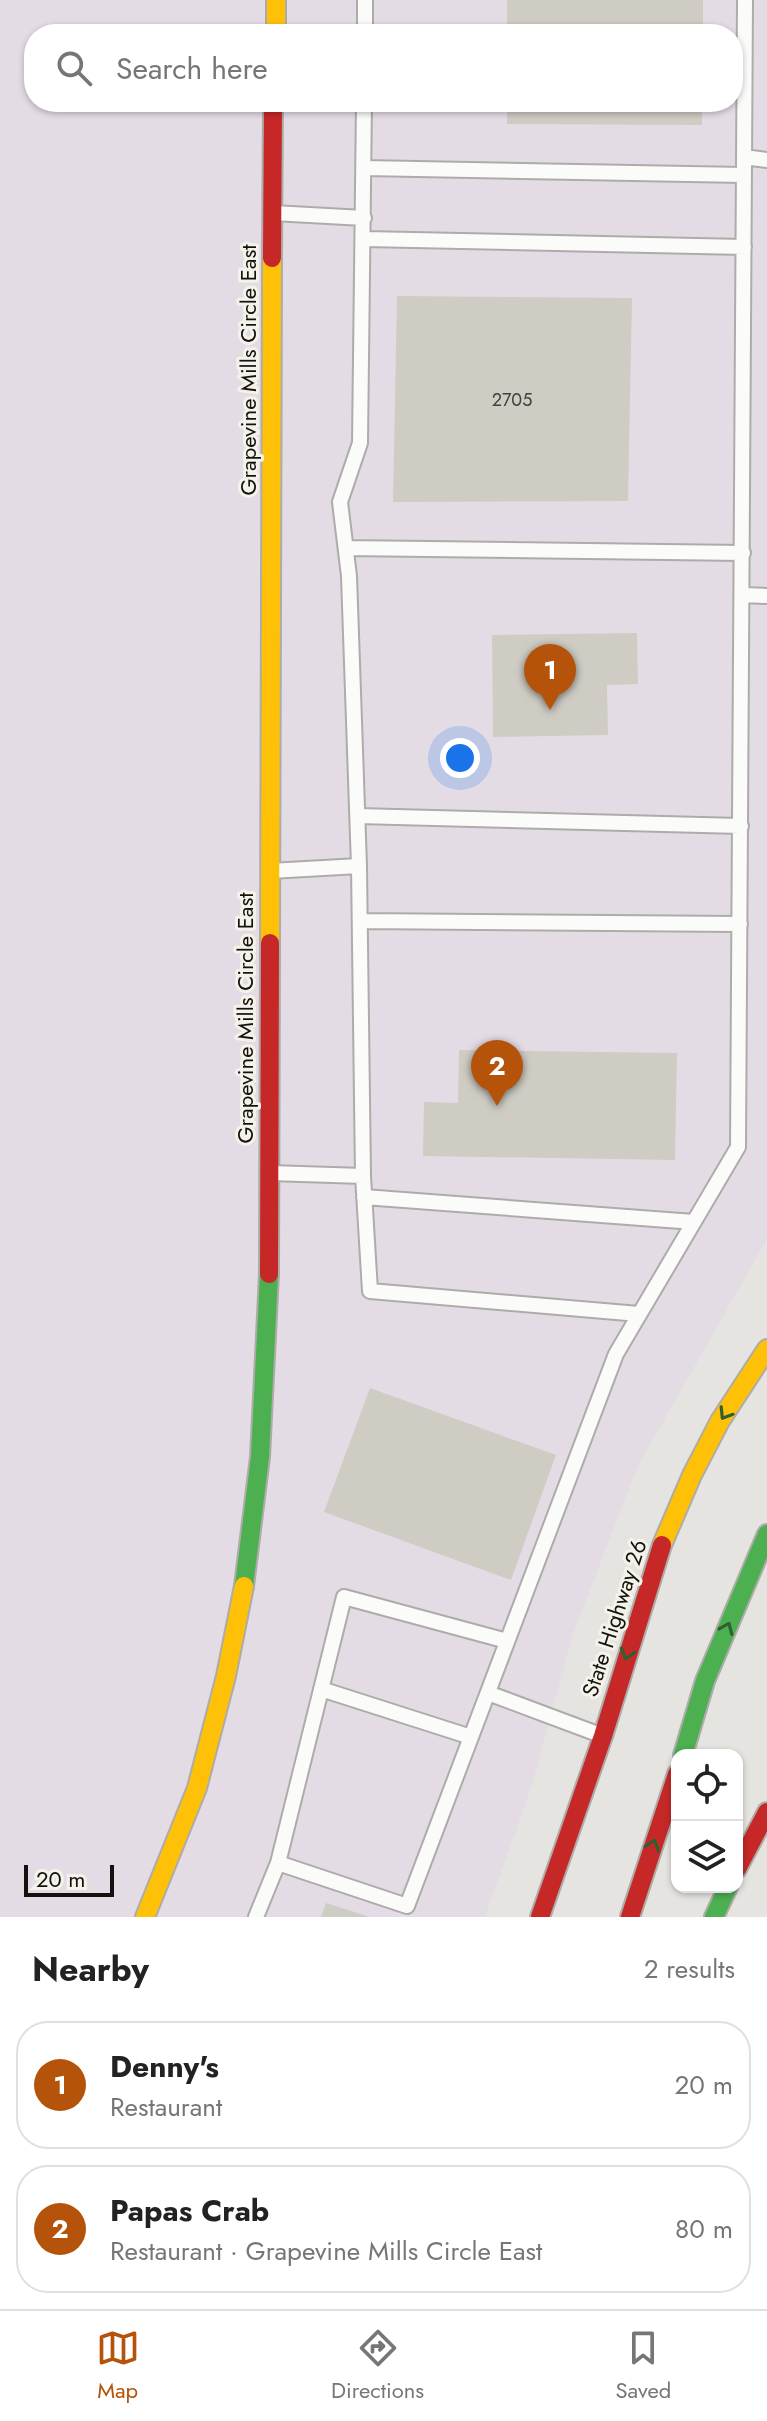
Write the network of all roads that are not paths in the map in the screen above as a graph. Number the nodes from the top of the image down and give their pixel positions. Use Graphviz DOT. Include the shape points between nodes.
graph roads {
  1 [pos="276,0"];
  2 [pos="365,0"];
  3 [pos="745,0"];
  4 [pos="276,24"];
  5 [pos="365,24"];
  6 [pos="273,112"];
  7 [pos="364,112"];
  8 [pos="744,157"];
  9 [pos="767,160"];
  10 [pos="364,168"];
  11 [pos="744,175"];
  12 [pos="272,213"];
  13 [pos="364,218"];
  14 [pos="364,239"];
  15 [pos="744,247"];
  16 [pos="346,548"];
  17 [pos="743,553"];
  18 [pos="743,595"];
  19 [pos="767,596"];
  20 [pos="358,816"];
  21 [pos="741,826"];
  22 [pos="359,866"];
  23 [pos="270,871"];
  24 [pos="360,921"];
  25 [pos="740,924"];
  26 [pos="269,1173"];
  27 [pos="363,1176"];
  28 [pos="364,1197"];
  29 [pos="694,1222"];
  30 [pos="639,1314"];
  31 [pos="767,1349"];
  32 [pos="767,1534"];
  33 [pos="507,1641"];
  34 [pos="321,1689"];
  35 [pos="488,1693"];
  36 [pos="603,1736"];
  37 [pos="471,1737"];
  38 [pos="685,1749"];
  39 [pos="671,1792"];
  40 [pos="767,1812"];
  41 [pos="743,1858"];
  42 [pos="278,1863"];
  43 [pos="725,1893"];
  44 [pos="146,1917"];
  45 [pos="256,1917"];
  46 [pos="540,1917"];
  47 [pos="630,1917"];
  48 [pos="714,1917"];
  1 -- 4 [label="main road"];
  2 -- 5 [label="lane"];
  3 -- 8 [label="lane"];
  6 -- 12 [label="main road, Grapevine Mills Circle East"];
  7 -- 10 [label="lane"];
  8 -- 9 [label="lane"];
  8 -- 11 [label="lane"];
  10 -- 11 [label="lane"];
  10 -- 13 [label="lane"];
  11 -- 15 [label="lane"];
  12 -- 13 [label="lane"];
  12 -- 23 [label="main road, Grapevine Mills Circle East"];
  13 -- 14 [label="lane"];
  14 -- 15 [label="lane"];
  14 -- 16 [label="lane" via="360,443 340,502"];
  15 -- 17 [label="lane"];
  16 -- 17 [label="lane"];
  16 -- 20 [label="lane"];
  17 -- 18 [label="lane"];
  18 -- 19 [label="lane"];
  18 -- 21 [label="lane"];
  20 -- 21 [label="lane"];
  20 -- 22 [label="lane"];
  21 -- 25 [label="lane"];
  22 -- 23 [label="lane"];
  22 -- 24 [label="lane"];
  23 -- 26 [label="main road, Grapevine Mills Circle East"];
  24 -- 25 [label="lane"];
  24 -- 27 [label="lane"];
  25 -- 29 [label="lane" via="738,1147"];
  26 -- 27 [label="lane"];
  26 -- 44 [label="main road, Grapevine Mills Circle East" via="263,1400 254,1519 236,1628 202,1772"];
  27 -- 28 [label="lane"];
  28 -- 29 [label="lane"];
  28 -- 30 [label="lane" via="370,1291"];
  29 -- 30 [label="lane"];
  30 -- 33 [label="lane" via="616,1354"];
  31 -- 36 [label="main road, State Highway 26, one-way" via="692,1475 656,1560"];
  38 -- 32 [label="main road, one-way" via="705,1681"];
  33 -- 34 [label="lane" via="344,1597"];
  33 -- 35 [label="lane"];
  34 -- 37 [label="lane"];
  34 -- 42 [label="lane"];
  35 -- 36 [label="lane"];
  35 -- 37 [label="lane"];
  36 -- 46 [label="main road, State Highway 26"];
  37 -- 42 [label="lane" via="407,1906"];
  47 -- 39 [label="main road, one-way"];
  40 -- 41 [label="main road"];
  42 -- 45 [label="lane"];
  43 -- 48 [label="main road"];
}
